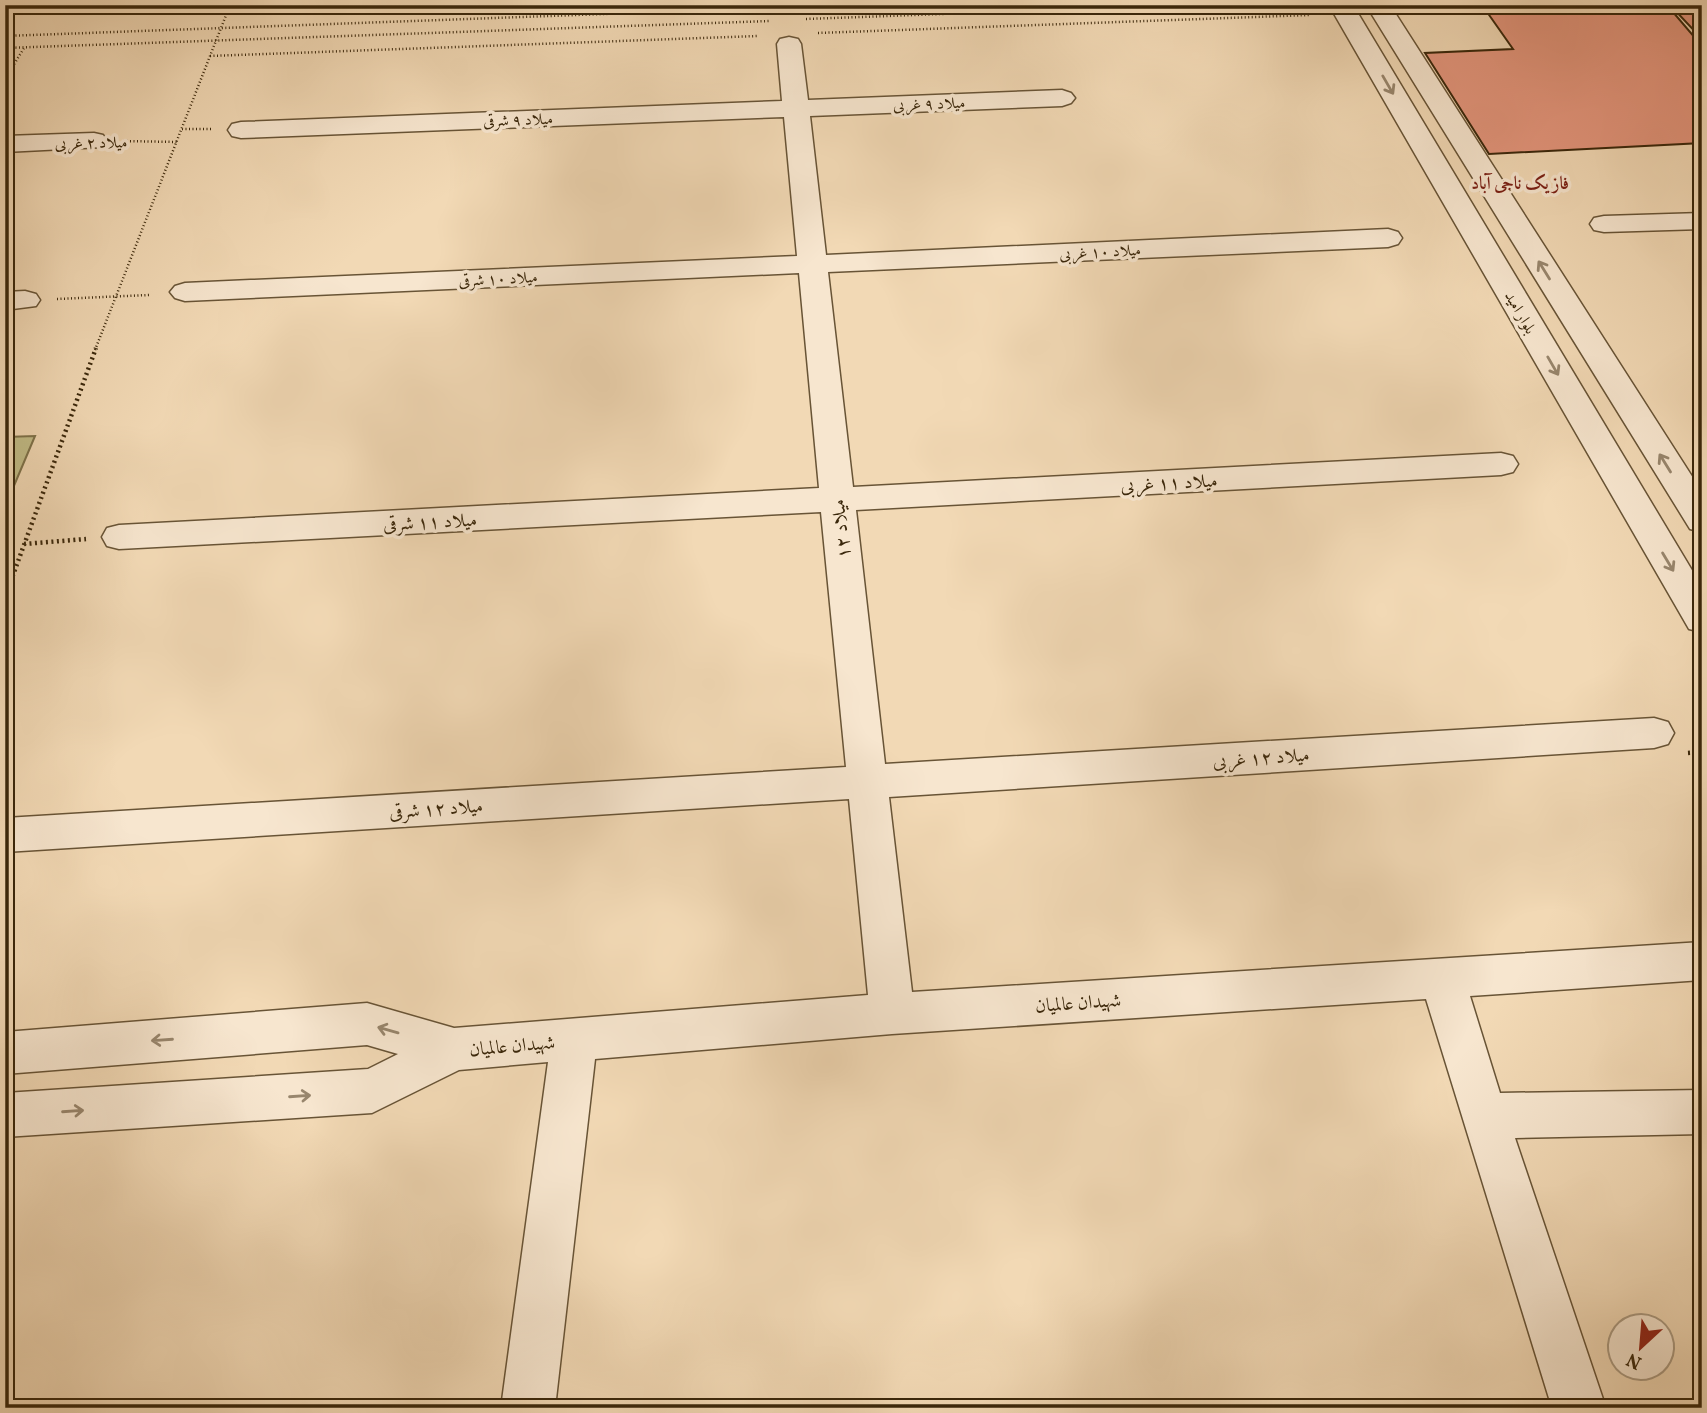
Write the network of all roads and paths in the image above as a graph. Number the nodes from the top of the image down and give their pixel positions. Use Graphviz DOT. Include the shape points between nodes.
graph roads {
  1 [pos="230,5"];
  2 [pos="848,5"];
  3 [pos="1186,5"];
  4 [pos="1341,5"];
  5 [pos="1378,5"];
  6 [pos="1542,5"];
  7 [pos="1402,21"];
  8 [pos="222,28"];
  9 [pos="787,28"];
  10 [pos="1358,34"];
  11 [pos="5,36"];
  12 [pos="216,41"];
  13 [pos="5,48"];
  14 [pos="24,48"];
  15 [pos="5,79"];
  16 [pos="1062,98"];
  17 [pos="796,108"];
  18 [pos="241,130"];
  19 [pos="94,141"];
  20 [pos="177,142"];
  21 [pos="5,144"];
  22 [pos="1702,221"];
  23 [pos="1604,224"];
  24 [pos="1388,238"];
  25 [pos="812,264"];
  26 [pos="185,292"];
  27 [pos="116,298"];
  28 [pos="15,300"];
  29 [pos="1501,464"];
  30 [pos="837,499"];
  31 [pos="1702,520"];
  32 [pos="119,537"];
  33 [pos="24,544"];
  34 [pos="5,597"];
  35 [pos="1702,619"];
  36 [pos="1654,733"];
  37 [pos="867,782"];
  38 [pos="5,835"];
  39 [pos="1702,961"];
  40 [pos="1442,977"];
  41 [pos="892,1014"];
  42 [pos="574,1040"];
  43 [pos="454,1049"];
  44 [pos="5,1053"];
  45 [pos="1702,1112"];
  46 [pos="5,1115"];
  47 [pos="1484,1116"];
  48 [pos="528,1408"];
  49 [pos="1579,1408"];
  1 -- 8 [label="path"];
  2 -- 8 [label="path"];
  3 -- 9 [label="path"];
  4 -- 10 [label="street, بلوار امید"];
  5 -- 7 [label="street"];
  6 -- 7 [label="path"];
  7 -- 10 [label="street"];
  31 -- 7 [label="street, one-way"];
  8 -- 11 [label="path"];
  8 -- 12 [label="path"];
  9 -- 12 [label="path"];
  9 -- 17 [label="street, میلاد ۱۲"];
  10 -- 35 [label="street, بلوار امید, one-way"];
  12 -- 14 [label="path"];
  12 -- 20 [label="path"];
  13 -- 14 [label="path"];
  14 -- 15 [label="path"];
  16 -- 17 [label="street, میلاد ۹ غربی"];
  17 -- 18 [label="street, میلاد ۹ شرقی"];
  17 -- 25 [label="street, میلاد ۱۲"];
  19 -- 20 [label="path, میلاد ۲ غربی"];
  19 -- 21 [label="street, میلاد ۲ غربی"];
  20 -- 27 [label="path"];
  22 -- 23 [label="street"];
  24 -- 25 [label="street, میلاد ۱۰ غربی"];
  25 -- 26 [label="street, میلاد ۱۰ شرقی"];
  25 -- 30 [label="street, میلاد ۱۲"];
  27 -- 28 [label="path"];
  27 -- 33 [label="path"];
  29 -- 30 [label="street, میلاد ۱۱ غربی"];
  30 -- 32 [label="street, میلاد ۱۱ شرقی"];
  30 -- 37 [label="street, میلاد ۱۲"];
  32 -- 33 [label="path"];
  33 -- 34 [label="path"];
  36 -- 37 [label="street, میلاد ۱۲ غربی"];
  37 -- 38 [label="street, میلاد ۱۲ شرقی"];
  37 -- 41 [label="street, میلاد ۱۲"];
  39 -- 40 [label="street, شهیدان عالمیان"];
  40 -- 41 [label="street, شهیدان عالمیان"];
  40 -- 47 [label="street"];
  41 -- 42 [label="street, شهیدان عالمیان"];
  42 -- 43 [label="street, شهیدان عالمیان"];
  42 -- 48 [label="street"];
  43 -- 44 [label="street, one-way" via="367,1024"];
  46 -- 43 [label="street, one-way" via="372,1091"];
  45 -- 47 [label="street"];
  47 -- 49 [label="street"];
}
